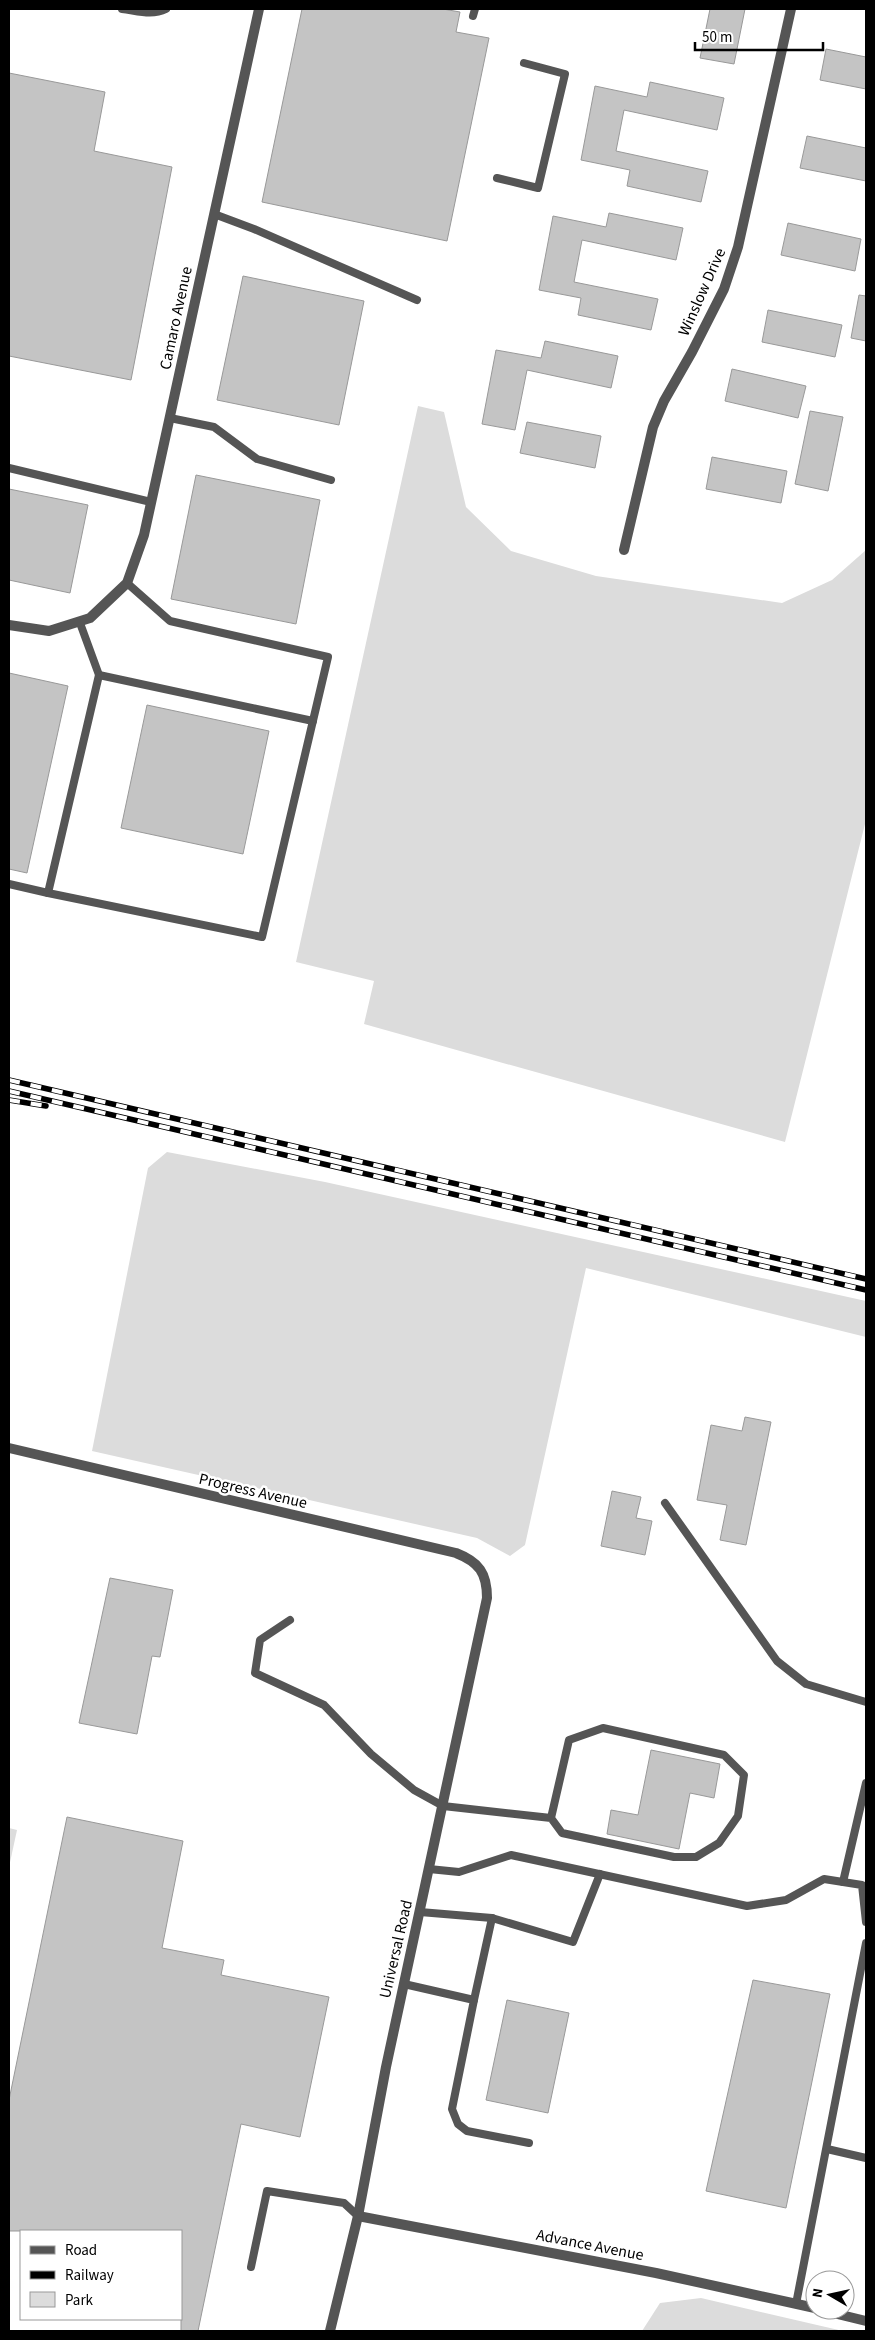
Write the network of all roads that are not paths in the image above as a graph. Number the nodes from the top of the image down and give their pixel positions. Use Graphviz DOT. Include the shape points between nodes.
graph roads {
  1 [pos="122,9"];
  2 [pos="166,9"];
  3 [pos="259,9"];
  4 [pos="791,9"];
  5 [pos="524,63"];
  6 [pos="497,178"];
  7 [pos="214,214"];
  8 [pos="416,300"];
  9 [pos="170,418"];
  10 [pos="9,468"];
  11 [pos="331,480"];
  12 [pos="151,502"];
  13 [pos="624,550"];
  14 [pos="127,584"];
  15 [pos="85,620"];
  16 [pos="9,625"];
  17 [pos="99,675"];
  18 [pos="313,720"];
  19 [pos="9,884"];
  20 [pos="48,893"];
  21 [pos="9,1448"];
  22 [pos="665,1504"];
  23 [pos="483,1573"];
  24 [pos="290,1620"];
  25 [pos="866,1702"];
  26 [pos="866,1783"];
  27 [pos="442,1806"];
  28 [pos="551,1818"];
  29 [pos="429,1870"];
  30 [pos="600,1874"];
  31 [pos="843,1882"];
  32 [pos="420,1912"];
  33 [pos="492,1918"];
  34 [pos="866,1922"];
  35 [pos="866,1943"];
  36 [pos="404,1984"];
  37 [pos="474,2000"];
  38 [pos="529,2143"];
  39 [pos="827,2148"];
  40 [pos="866,2158"];
  41 [pos="358,2216"];
  42 [pos="251,2267"];
  43 [pos="796,2304"];
  44 [pos="805,2306"];
  45 [pos="330,2331"];
  1 -- 2 [label="lane" via="148,13"];
  3 -- 7 [label="street, Camaro Avenue"];
  4 -- 13 [label="street, Winslow Drive" via="738,247 724,289 653,427"];
  5 -- 6 [label="lane" via="565,74 538,188"];
  7 -- 8 [label="lane"];
  7 -- 9 [label="street, Camaro Avenue"];
  9 -- 11 [label="lane" via="214,427 257,459"];
  9 -- 12 [label="street, Camaro Avenue"];
  10 -- 12 [label="lane"];
  12 -- 14 [label="street, Camaro Avenue" via="144,535"];
  14 -- 15 [label="street, Camaro Avenue"];
  14 -- 18 [label="lane" via="170,621 328,657"];
  15 -- 16 [label="street" via="49,631"];
  15 -- 17 [label="lane"];
  17 -- 18 [label="lane"];
  17 -- 20 [label="lane"];
  18 -- 20 [label="lane" via="262,937"];
  19 -- 20 [label="lane"];
  21 -- 23 [label="street, Progress Avenue" via="456,1552 472,1559"];
  22 -- 25 [label="lane" via="777,1661 806,1684"];
  23 -- 27 [label="street, Universal Road" via="487,1598"];
  24 -- 27 [label="lane" via="260,1640 255,1673 324,1705 370,1754 414,1790"];
  26 -- 31 [label="lane"];
  27 -- 28 [label="lane"];
  27 -- 29 [label="street, Universal Road"];
  28 -- 28 [label="lane" via="569,1740 602,1728 724,1755 744,1775 738,1816 719,1843 696,1856 674,1857 562,1833"];
  29 -- 30 [label="lane" via="459,1872 511,1856"];
  29 -- 32 [label="street, Universal Road"];
  30 -- 31 [label="lane" via="748,1906 786,1900 824,1879"];
  30 -- 33 [label="lane" via="573,1942"];
  31 -- 34 [label="lane" via="862,1885"];
  32 -- 33 [label="lane"];
  32 -- 36 [label="street, Universal Road"];
  33 -- 37 [label="lane"];
  35 -- 39 [label="lane"];
  36 -- 37 [label="lane"];
  36 -- 41 [label="street, Universal Road"];
  37 -- 38 [label="lane" via="452,2109 458,2124 467,2131"];
  39 -- 40 [label="lane"];
  39 -- 43 [label="lane"];
  41 -- 42 [label="lane" via="344,2203 267,2191"];
  41 -- 43 [label="street, Advance Avenue" via="656,2272"];
  41 -- 45 [label="street, Universal Road"];
  43 -- 44 [label="street, Advance Avenue"];
}
